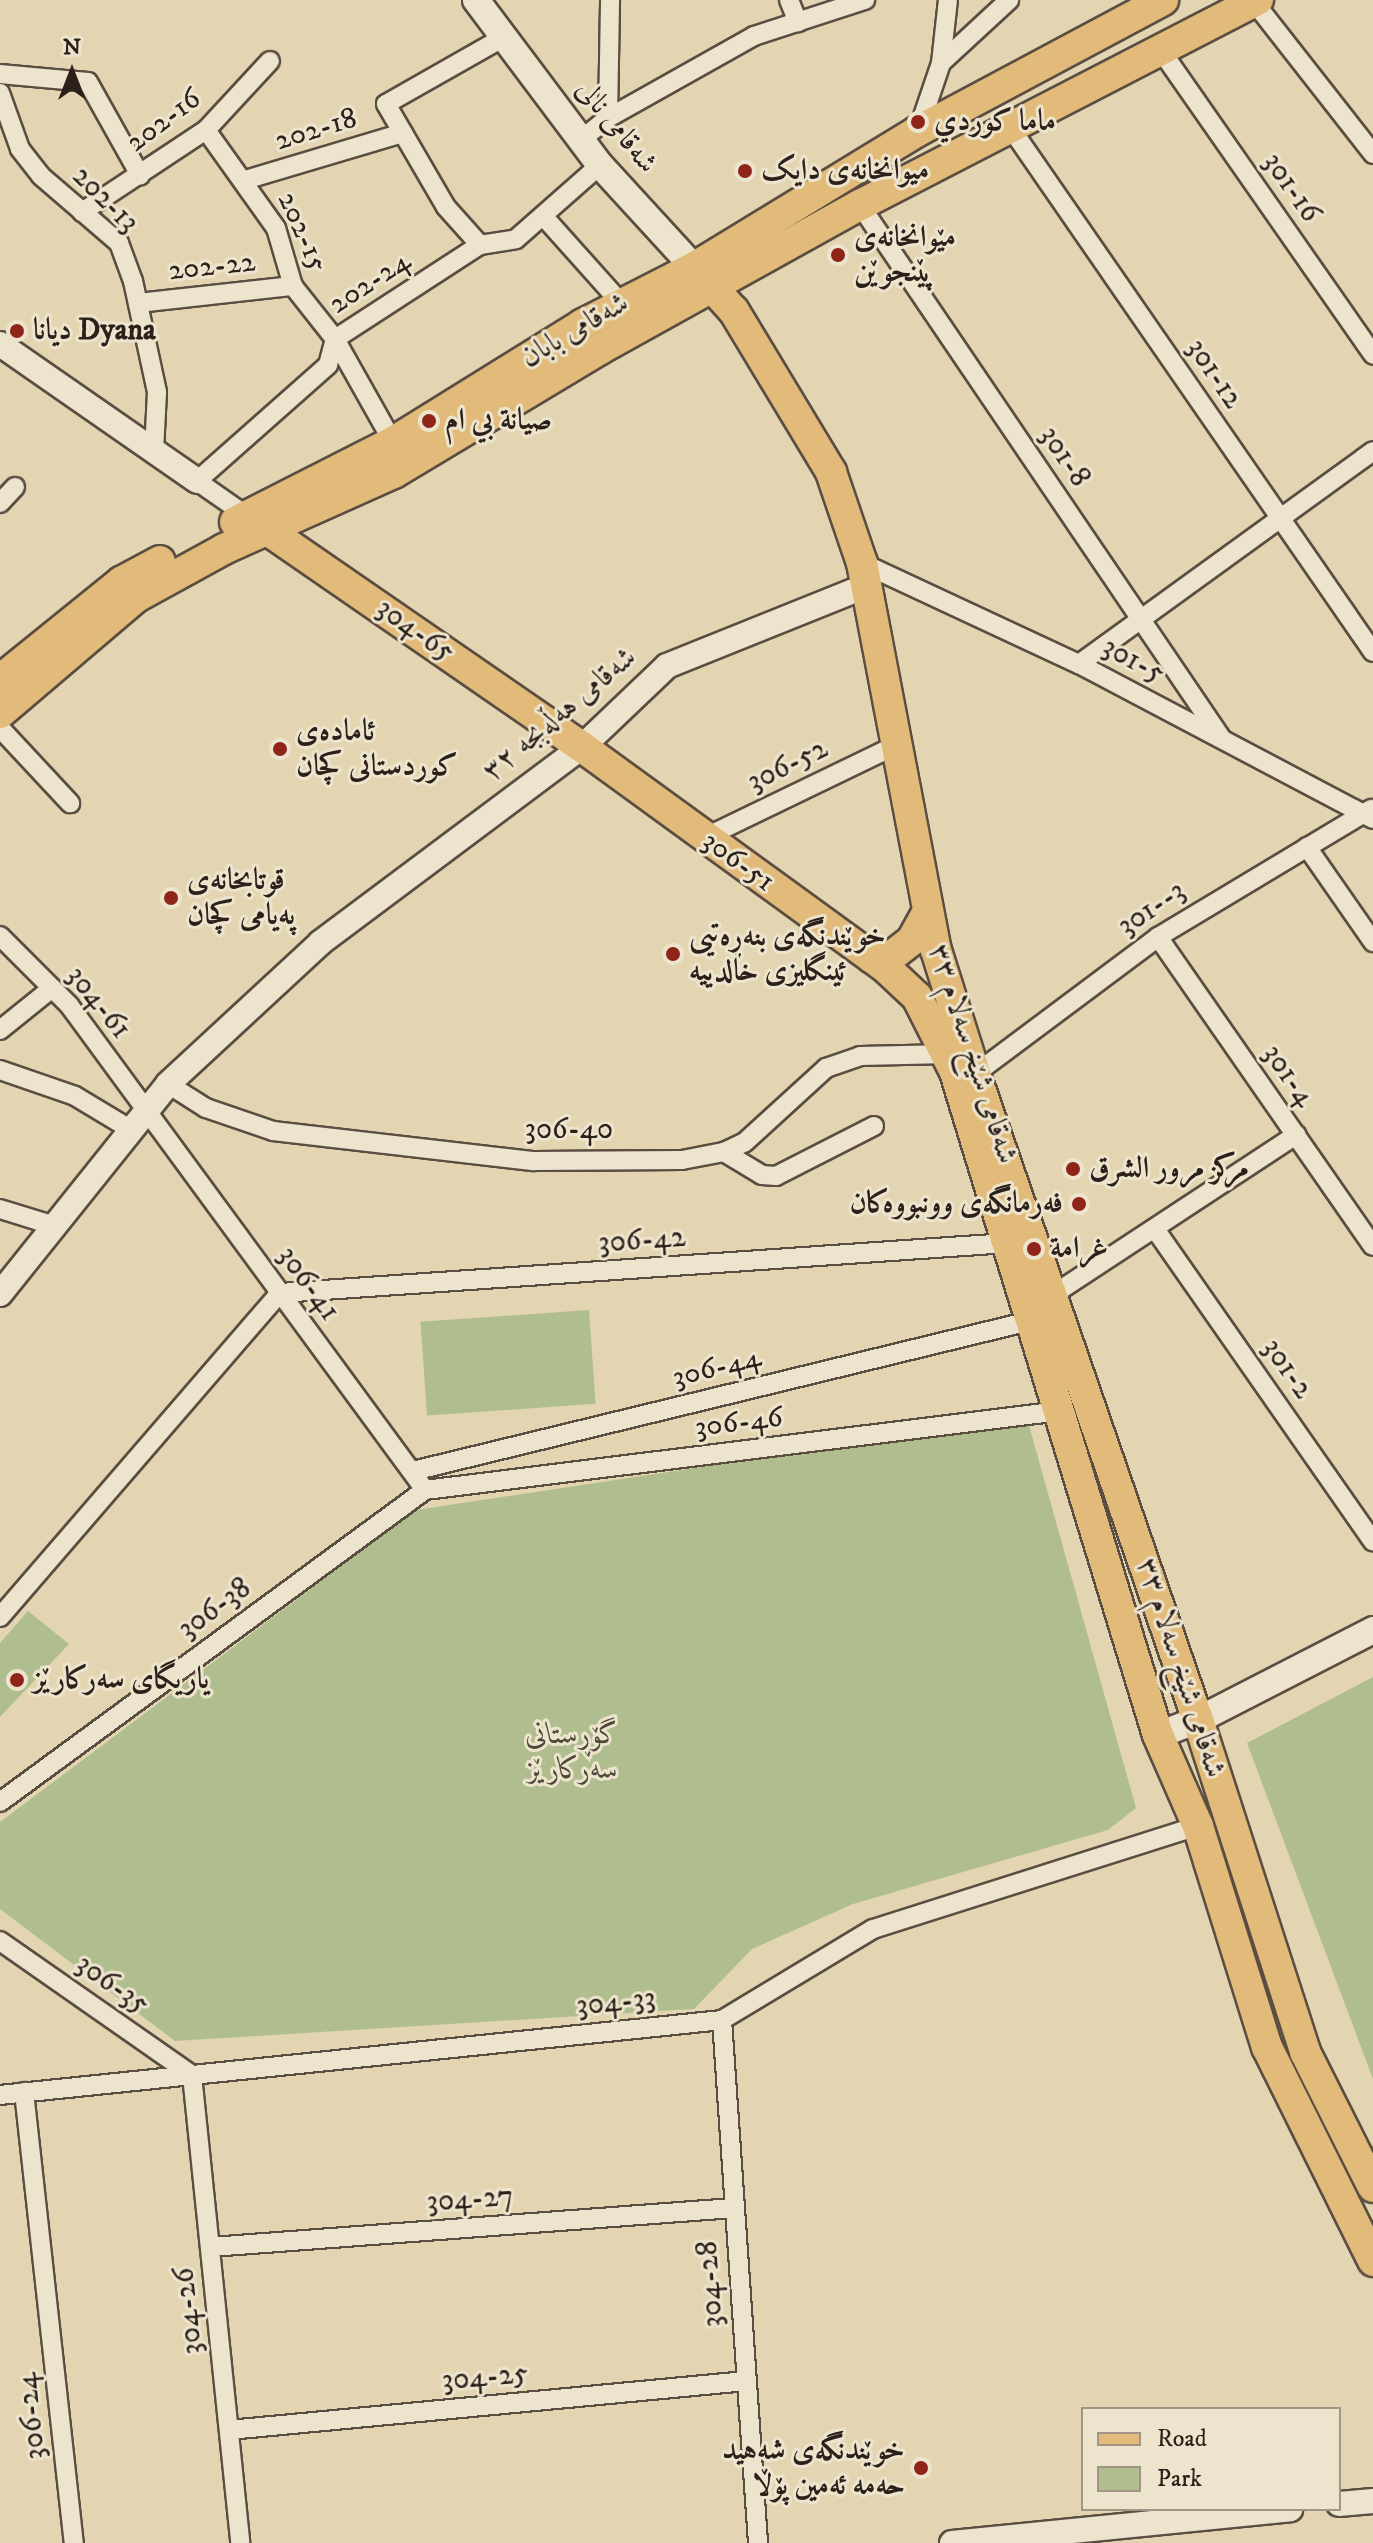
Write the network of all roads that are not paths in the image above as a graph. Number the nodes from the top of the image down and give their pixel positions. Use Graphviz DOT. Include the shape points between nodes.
graph roads {
  1 [pos="476,0"];
  2 [pos="610,0"];
  3 [pos="789,0"];
  4 [pos="865,0"];
  5 [pos="948,0"];
  6 [pos="1009,0"];
  7 [pos="1163,0"];
  8 [pos="1256,1"];
  9 [pos="798,22"];
  10 [pos="504,37"];
  11 [pos="1162,52"];
  12 [pos="270,61"];
  13 [pos="941,63"];
  14 [pos="0,74"];
  15 [pos="0,93"];
  16 [pos="608,118"];
  17 [pos="1010,127"];
  18 [pos="206,130"];
  19 [pos="918,131"];
  20 [pos="403,133"];
  21 [pos="582,139"];
  22 [pos="1373,154"];
  23 [pos="600,165"];
  24 [pos="140,175"];
  25 [pos="245,180"];
  26 [pos="860,205"];
  27 [pos="82,212"];
  28 [pos="545,218"];
  29 [pos="480,245"];
  30 [pos="704,278"];
  31 [pos="293,286"];
  32 [pos="138,303"];
  33 [pos="621,303"];
  34 [pos="335,339"];
  35 [pos="0,344"];
  36 [pos="1373,355"];
  37 [pos="393,442"];
  38 [pos="154,451"];
  39 [pos="1373,451"];
  40 [pos="197,481"];
  41 [pos="15,487"];
  42 [pos="0,503"];
  43 [pos="1278,518"];
  44 [pos="259,523"];
  45 [pos="864,574"];
  46 [pos="1141,621"];
  47 [pos="1373,652"];
  48 [pos="1079,664"];
  49 [pos="0,680"];
  50 [pos="0,713"];
  51 [pos="0,728"];
  52 [pos="1222,739"];
  53 [pos="896,745"];
  54 [pos="582,747"];
  55 [pos="70,803"];
  56 [pos="1370,813"];
  57 [pos="704,838"];
  58 [pos="1307,847"];
  59 [pos="928,911"];
  60 [pos="0,936"];
  61 [pos="1158,937"];
  62 [pos="1373,942"];
  63 [pos="872,958"];
  64 [pos="52,988"];
  65 [pos="0,1030"];
  66 [pos="949,1054"];
  67 [pos="0,1070"];
  68 [pos="975,1074"];
  69 [pos="168,1084"];
  70 [pos="146,1111"];
  71 [pos="874,1126"];
  72 [pos="130,1129"];
  73 [pos="1296,1135"];
  74 [pos="724,1152"];
  75 [pos="999,1175"];
  76 [pos="0,1209"];
  77 [pos="55,1226"];
  78 [pos="1155,1229"];
  79 [pos="1007,1243"];
  80 [pos="1373,1246"];
  81 [pos="280,1293"];
  82 [pos="0,1294"];
  83 [pos="1054,1294"];
  84 [pos="1034,1320"];
  85 [pos="1060,1411"];
  86 [pos="413,1471"];
  87 [pos="425,1490"];
  88 [pos="1373,1542"];
  89 [pos="0,1617"];
  90 [pos="1373,1630"];
  91 [pos="1198,1720"];
  92 [pos="1158,1735"];
  93 [pos="0,1802"];
  94 [pos="1198,1826"];
  95 [pos="0,1941"];
  96 [pos="722,2020"];
  97 [pos="192,2075"];
  98 [pos="24,2092"];
  99 [pos="0,2095"];
  100 [pos="1373,2187"];
  101 [pos="733,2208"];
  102 [pos="211,2247"];
  103 [pos="1373,2261"];
  104 [pos="746,2381"];
  105 [pos="229,2430"];
  106 [pos="1373,2501"];
  107 [pos="1341,2504"];
  108 [pos="1270,2511"];
  109 [pos="74,2543"];
  110 [pos="240,2543"];
  111 [pos="758,2543"];
  112 [pos="952,2543"];
  1 -- 10 [label="main road, شەقامی نالی"];
  2 -- 16 [label="street"];
  3 -- 9 [label="street"];
  4 -- 9 [label="street"];
  5 -- 13 [label="street"];
  6 -- 13 [label="street"];
  7 -- 19 [label="main road, شەقامی بابان"];
  8 -- 11 [label="main road"];
  8 -- 22 [label="street"];
  9 -- 16 [label="street" via="754,36"];
  10 -- 20 [label="street" via="386,104"];
  10 -- 21 [label="main road, شەقامی نالی"];
  11 -- 17 [label="main road"];
  11 -- 36 [label="street, 301-16"];
  12 -- 18 [label="street, 202-16"];
  13 -- 19 [label="street"];
  14 -- 24 [label="street" via="88,82"];
  15 -- 27 [label="street, 202-13" via="20,149"];
  16 -- 21 [label="street"];
  17 -- 26 [label="main road"];
  17 -- 43 [label="street, 301-12"];
  18 -- 24 [label="street, 202-16"];
  18 -- 25 [label="street, 202-15"];
  19 -- 30 [label="main road, شەقامی بابان"];
  20 -- 25 [label="street, 202-18"];
  20 -- 29 [label="street" via="446,207"];
  21 -- 23 [label="main road, شەقامی نالی"];
  23 -- 28 [label="street, 202-24"];
  23 -- 30 [label="main road, شەقامی نالی"];
  24 -- 27 [label="street, 202-16"];
  25 -- 31 [label="street, 202-15" via="276,228"];
  26 -- 30 [label="main road"];
  26 -- 46 [label="street, 301-8"];
  27 -- 32 [label="street, 202-13" via="119,243"];
  28 -- 29 [label="street, 202-24" via="516,239"];
  28 -- 33 [label="street"];
  29 -- 34 [label="street, 202-24"];
  30 -- 33 [label="main road, شەقامی بابان"];
  30 -- 44 [label="main road" via="600,349 394,473"];
  30 -- 45 [label="main road, شەقامی شێخ سەلام ٣٣" via="734,311 831,472"];
  31 -- 32 [label="street, 202-22"];
  31 -- 34 [label="street, 202-15"];
  32 -- 38 [label="street, 202-13" via="157,392"];
  33 -- 37 [label="main road, شەقامی بابان"];
  34 -- 37 [label="street, 202-15"];
  34 -- 40 [label="street, 202-24" via="328,365"];
  35 -- 38 [label="street"];
  37 -- 44 [label="main road, شەقامی بابان"];
  38 -- 40 [label="street"];
  39 -- 43 [label="street"];
  40 -- 44 [label="street"];
  41 -- 42 [label="street"];
  43 -- 46 [label="street"];
  43 -- 47 [label="street, 301-12"];
  44 -- 49 [label="main road, شەقامی بابان" via="121,582"];
  44 -- 50 [label="main road" via="135,598"];
  44 -- 54 [label="main road, 304-65"];
  45 -- 48 [label="street, 301-5"];
  45 -- 53 [label="main road, شەقامی شێخ سەلام ٣٣"];
  45 -- 54 [label="street, شەقامی هەڵەبجە ٣٢" via="667,666"];
  46 -- 48 [label="street"];
  46 -- 52 [label="street, 301-8"];
  48 -- 52 [label="street, 301-5"];
  51 -- 55 [label="street"];
  52 -- 56 [label="street, 301-5"];
  53 -- 57 [label="street, 306-52"];
  53 -- 59 [label="main road, شەقامی شێخ سەلام ٣٣"];
  54 -- 57 [label="main road, 306-51"];
  54 -- 69 [label="street, شەقامی هەڵەبجە ٣٢" via="320,943"];
  56 -- 58 [label="street, 301--3"];
  57 -- 63 [label="main road, 306-51"];
  58 -- 61 [label="street, 301--3"];
  58 -- 62 [label="street"];
  59 -- 63 [label="main road" via="912,940 893,955"];
  59 -- 68 [label="main road, شەقامی شێخ سەلام ٣٣"];
  60 -- 64 [label="street, 304-61"];
  61 -- 68 [label="street, 301--3"];
  61 -- 73 [label="street, 301-4"];
  63 -- 66 [label="main road, 306-51" via="917,997"];
  64 -- 65 [label="street"];
  64 -- 70 [label="street, 304-61"];
  66 -- 74 [label="street, 306-40" via="860,1056 826,1068 745,1142"];
  66 -- 75 [label="main road, شەقامی شێخ سەلام ٣٣"];
  67 -- 72 [label="street" via="75,1096"];
  68 -- 75 [label="main road, شەقامی شێخ سەلام ٣٣"];
  69 -- 70 [label="street, شەقامی هەڵەبجە ٣٢"];
  69 -- 74 [label="street, 306-40" via="206,1108 273,1131 345,1141 534,1161 682,1160"];
  70 -- 72 [label="street, شەقامی هەڵەبجە ٣٢"];
  70 -- 81 [label="street, 306-41"];
  71 -- 74 [label="street" via="776,1176 762,1175"];
  72 -- 77 [label="street, شەقامی هەڵەبجە ٣٢"];
  73 -- 78 [label="street"];
  73 -- 80 [label="street, 301-4"];
  75 -- 79 [label="main road, شەقامی شێخ سەلام ٣٣"];
  75 -- 83 [label="main road, شەقامی شێخ سەلام ٣٣"];
  76 -- 77 [label="street"];
  77 -- 82 [label="street, شەقامی هەڵەبجە ٣٢"];
  78 -- 83 [label="street"];
  78 -- 88 [label="street, 301-2"];
  79 -- 81 [label="street, 306-42"];
  79 -- 84 [label="main road, شەقامی شێخ سەلام ٣٣"];
  81 -- 86 [label="street, 306-41"];
  81 -- 89 [label="street"];
  83 -- 91 [label="main road, شەقامی شێخ سەلام ٣٣"];
  84 -- 85 [label="main road, شەقامی شێخ سەلام ٣٣"];
  84 -- 86 [label="street, 306-44"];
  85 -- 87 [label="street, 306-46"];
  85 -- 92 [label="main road, شەقامی شێخ سەلام ٣٣"];
  86 -- 87 [label="street, 306-41"];
  87 -- 93 [label="street, 306-38"];
  90 -- 91 [label="main road"];
  91 -- 92 [label="main road"];
  91 -- 100 [label="main road, شەقامی شێخ سەلام ٣٣" via="1305,2052"];
  92 -- 94 [label="main road, شەقامی شێخ سەلام ٣٣"];
  94 -- 96 [label="street, 304-33" via="873,1929"];
  94 -- 103 [label="main road, شەقامی شێخ سەلام ٣٣" via="1267,2047"];
  95 -- 97 [label="street, 306-35"];
  96 -- 97 [label="street, 304-33"];
  96 -- 101 [label="street, 304-28"];
  97 -- 98 [label="street, 304-33"];
  97 -- 102 [label="street, 304-26"];
  98 -- 99 [label="street, 304-33"];
  98 -- 109 [label="street, 306-24"];
  101 -- 102 [label="street, 304-27"];
  101 -- 104 [label="street, 304-28"];
  102 -- 105 [label="street, 304-26"];
  104 -- 105 [label="street, 304-25"];
  104 -- 111 [label="street, 304-28"];
  105 -- 110 [label="street, 304-26"];
  106 -- 107 [label="street"];
  108 -- 112 [label="street"];
}
